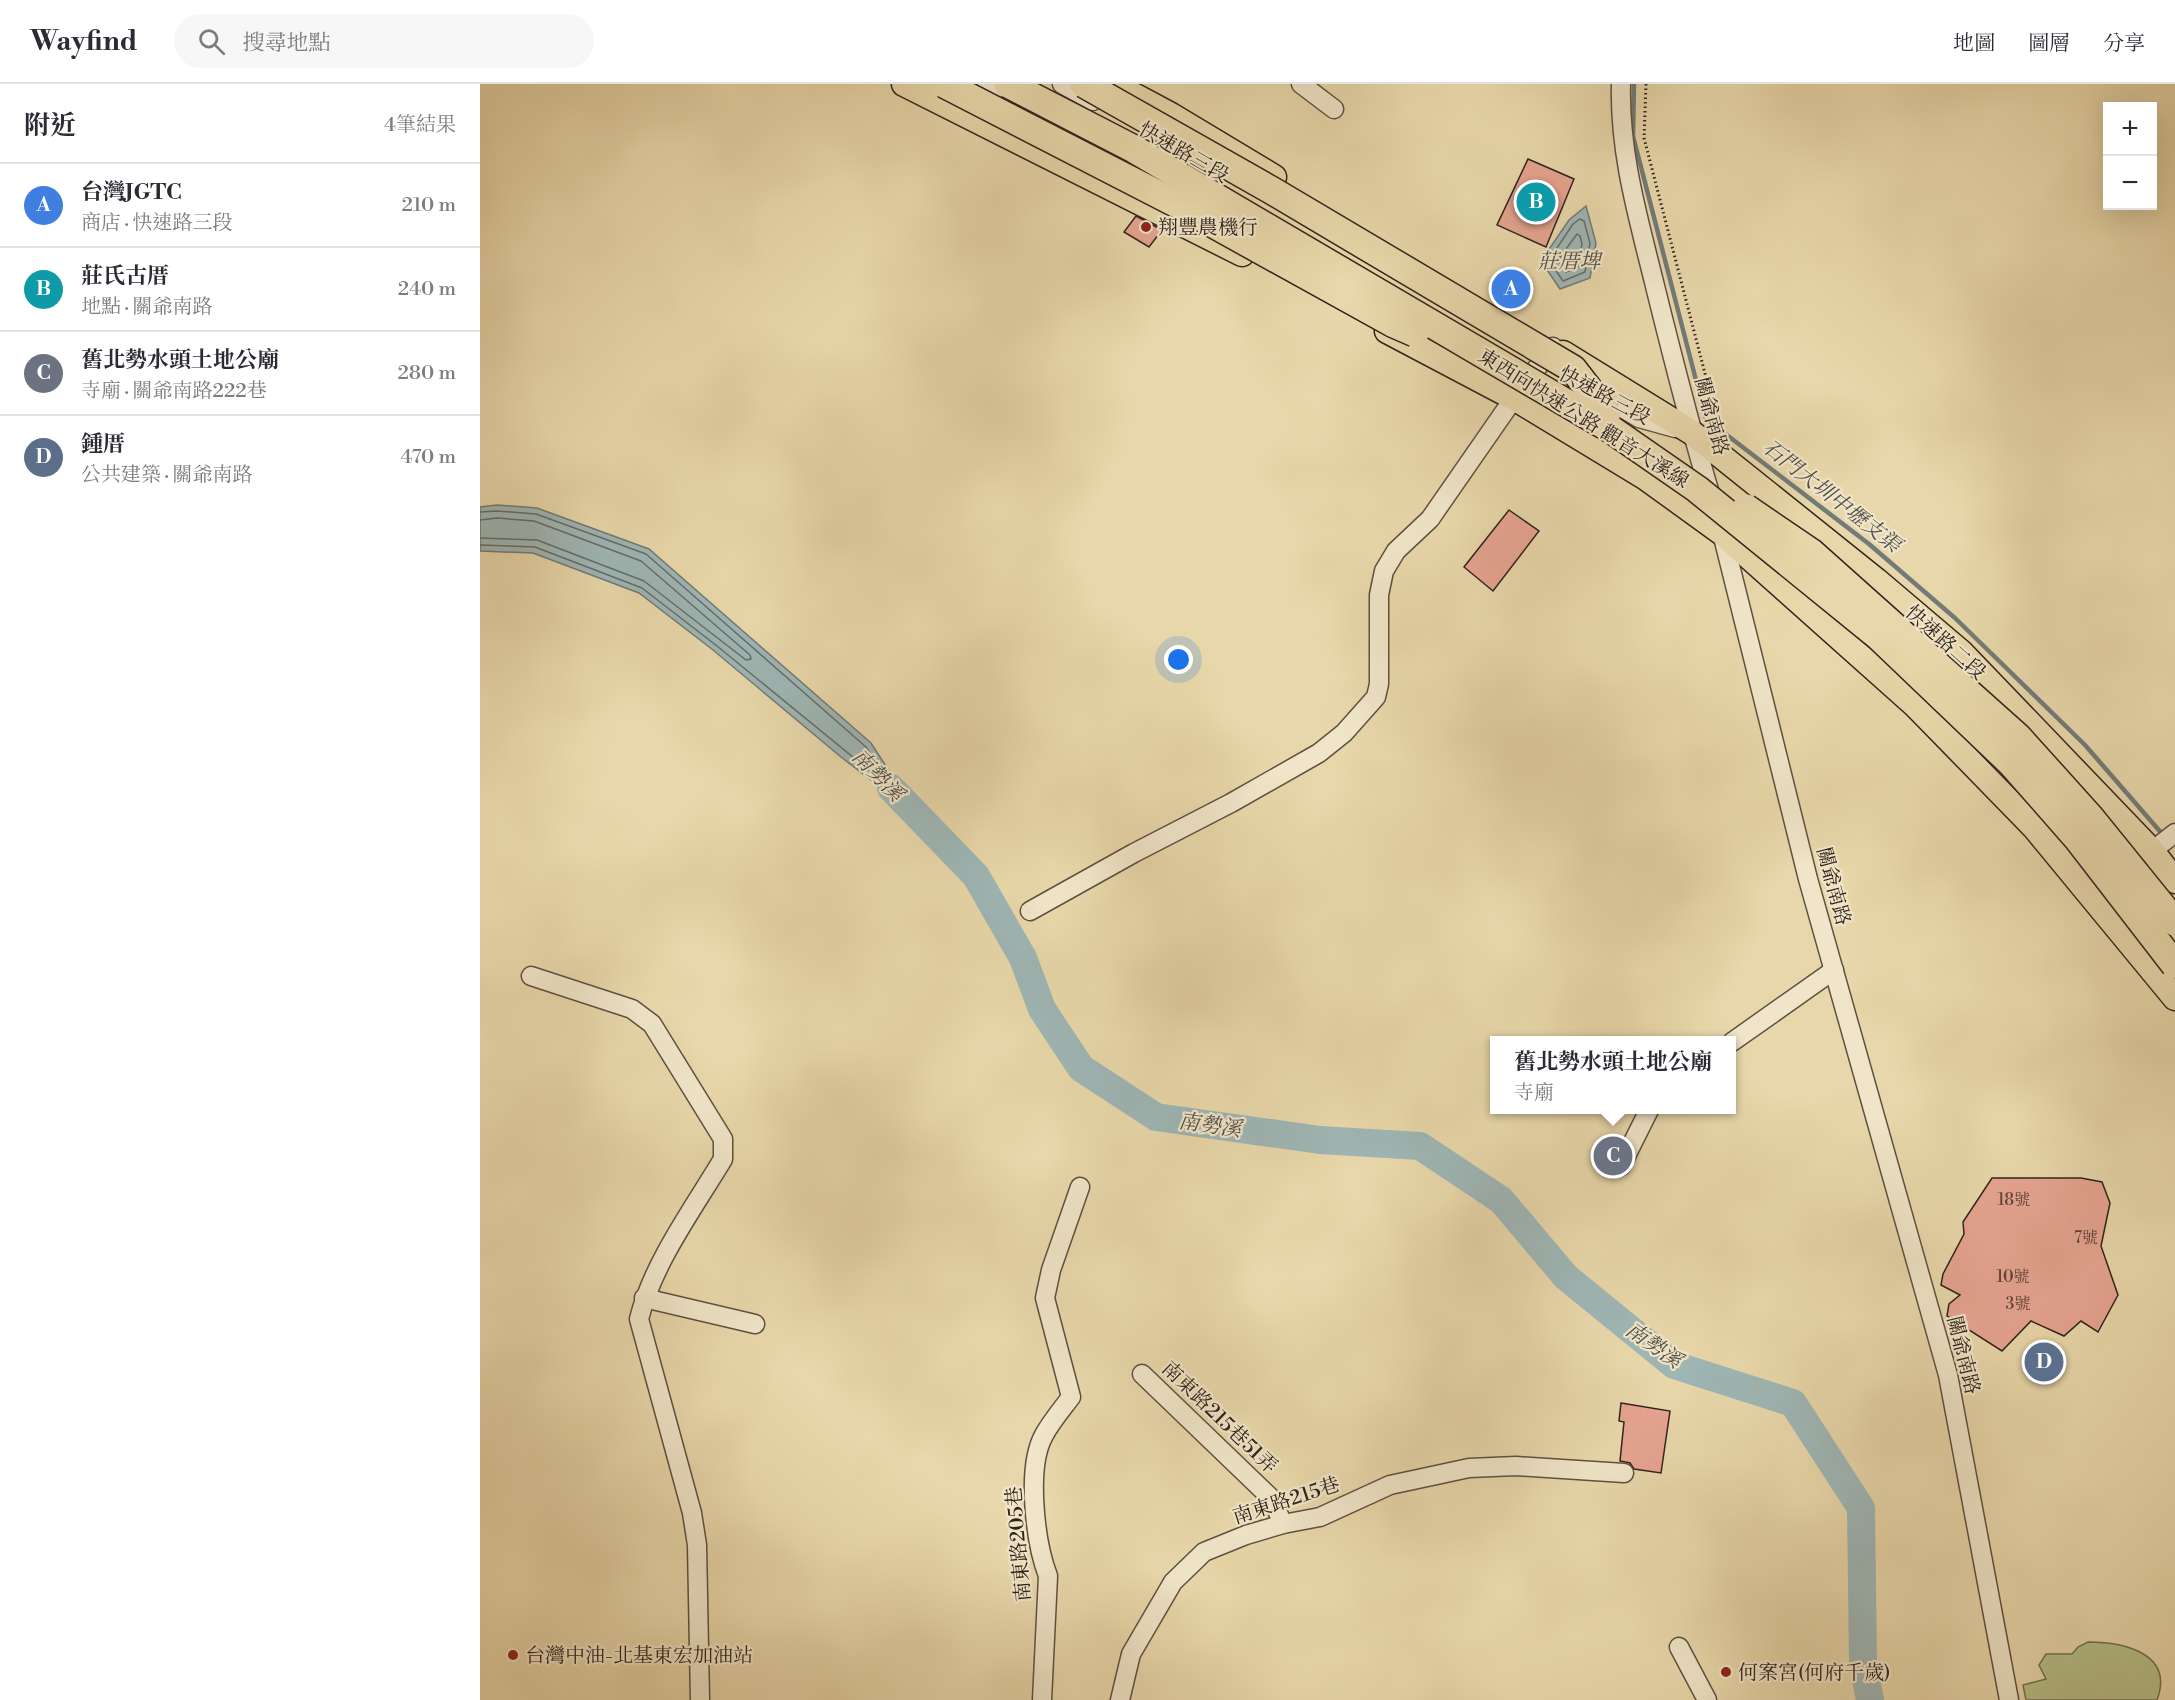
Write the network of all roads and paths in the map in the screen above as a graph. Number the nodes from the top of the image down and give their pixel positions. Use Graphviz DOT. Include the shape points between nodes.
graph roads {
  1 [pos="904,84"];
  2 [pos="944,84"];
  3 [pos="976,84"];
  4 [pos="1008,84"];
  5 [pos="1039,84"];
  6 [pos="1062,84"];
  7 [pos="1084,84"];
  8 [pos="1113,84"];
  9 [pos="1301,84"];
  10 [pos="1621,84"];
  11 [pos="1646,84"];
  12 [pos="1334,109"];
  13 [pos="1171,115"];
  14 [pos="1158,137"];
  15 [pos="1142,168"];
  16 [pos="1126,197"];
  17 [pos="1531,375"];
  18 [pos="1607,413"];
  19 [pos="1717,420"];
  20 [pos="1691,432"];
  21 [pos="1722,533"];
  22 [pos="2175,833"];
  23 [pos="2152,851"];
  24 [pos="2175,881"];
  25 [pos="1030,911"];
  26 [pos="2175,922"];
  27 [pos="2175,965"];
  28 [pos="1834,970"];
  29 [pos="531,976"];
  30 [pos="2175,998"];
  31 [pos="1736,1039"];
  32 [pos="1647,1114"];
  33 [pos="1621,1166"];
  34 [pos="1080,1186"];
  35 [pos="644,1299"];
  36 [pos="755,1324"];
  37 [pos="1142,1374"];
  38 [pos="1624,1473"];
  39 [pos="1283,1524"];
  40 [pos="1679,1647"];
  41 [pos="700,1700"];
  42 [pos="1042,1700"];
  43 [pos="1120,1700"];
  44 [pos="1707,1700"];
  45 [pos="2009,1700"];
  1 -- 16 [label="main road, 快速路三段"];
  2 -- 17 [label="highway, bridge" via="1179,205 1392,323"];
  3 -- 15 [label="street, 快速路三段"];
  4 -- 17 [label="highway, 東西向快速公路 觀音大溪線, bridge" via="1134,149"];
  5 -- 18 [label="highway, 東西向快速公路 觀音大溪線" via="1146,142"];
  6 -- 14 [label="street, 快速路三段"];
  7 -- 18 [label="highway, bridge" via="1573,369"];
  8 -- 13 [label="main road, 快速路三段"];
  9 -- 12 [label="street"];
  10 -- 20 [label="street, 關爺南路" via="1623,143"];
  11 -- 19 [label="path" via="1644,138"];
  13 -- 14 [label="street"];
  13 -- 17 [label="main road, 快速路三段"];
  14 -- 15 [label="street"];
  14 -- 17 [label="street, 快速路三段"];
  15 -- 16 [label="street"];
  15 -- 17 [label="street, 快速路三段" via="1252,234"];
  16 -- 17 [label="main road, 快速路三段" via="1233,249"];
  17 -- 20 [label="main road, 快速路三段"];
  17 -- 21 [label="main road, 快速路三段" via="1562,427 1646,478"];
  17 -- 25 [label="street" via="1430,519 1396,551 1384,570 1379,595 1376,697 1344,733 1319,753 1232,803"];
  17 -- 27 [label="highway, 東西向快速公路 觀音大溪線, bridge" via="1697,489 1878,636 2012,764 2077,838"];
  18 -- 26 [label="highway, 東西向快速公路 觀音大溪線, bridge" via="1812,552 1938,664 2018,737 2090,817"];
  20 -- 21 [label="street, 關爺南路"];
  20 -- 23 [label="main road, 快速路二段" via="1962,653"];
  21 -- 28 [label="street, 關爺南路"];
  21 -- 30 [label="main road" via="1916,705 2026,819"];
  22 -- 23 [label="street"];
  23 -- 24 [label="main road, 快速路二段"];
  28 -- 31 [label="street"];
  28 -- 45 [label="street, 關爺南路" via="1948,1375"];
  29 -- 35 [label="street" via="632,1009 652,1024 723,1139 723,1159 654,1275"];
  32 -- 33 [label="street"];
  34 -- 42 [label="street, 南東路205巷" via="1045,1298 1071,1397 1044,1436 1035,1460 1035,1504 1042,1562 1048,1576"];
  35 -- 36 [label="street"];
  35 -- 41 [label="street" via="639,1319 692,1513 697,1545"];
  37 -- 39 [label="street, 南東路215巷51弄" via="1272,1499"];
  38 -- 39 [label="street, 南東路215巷" via="1516,1466 1470,1468 1390,1485 1320,1517"];
  39 -- 43 [label="street, 南東路215巷" via="1204,1552 1173,1582 1131,1654"];
  40 -- 44 [label="street"];
}
